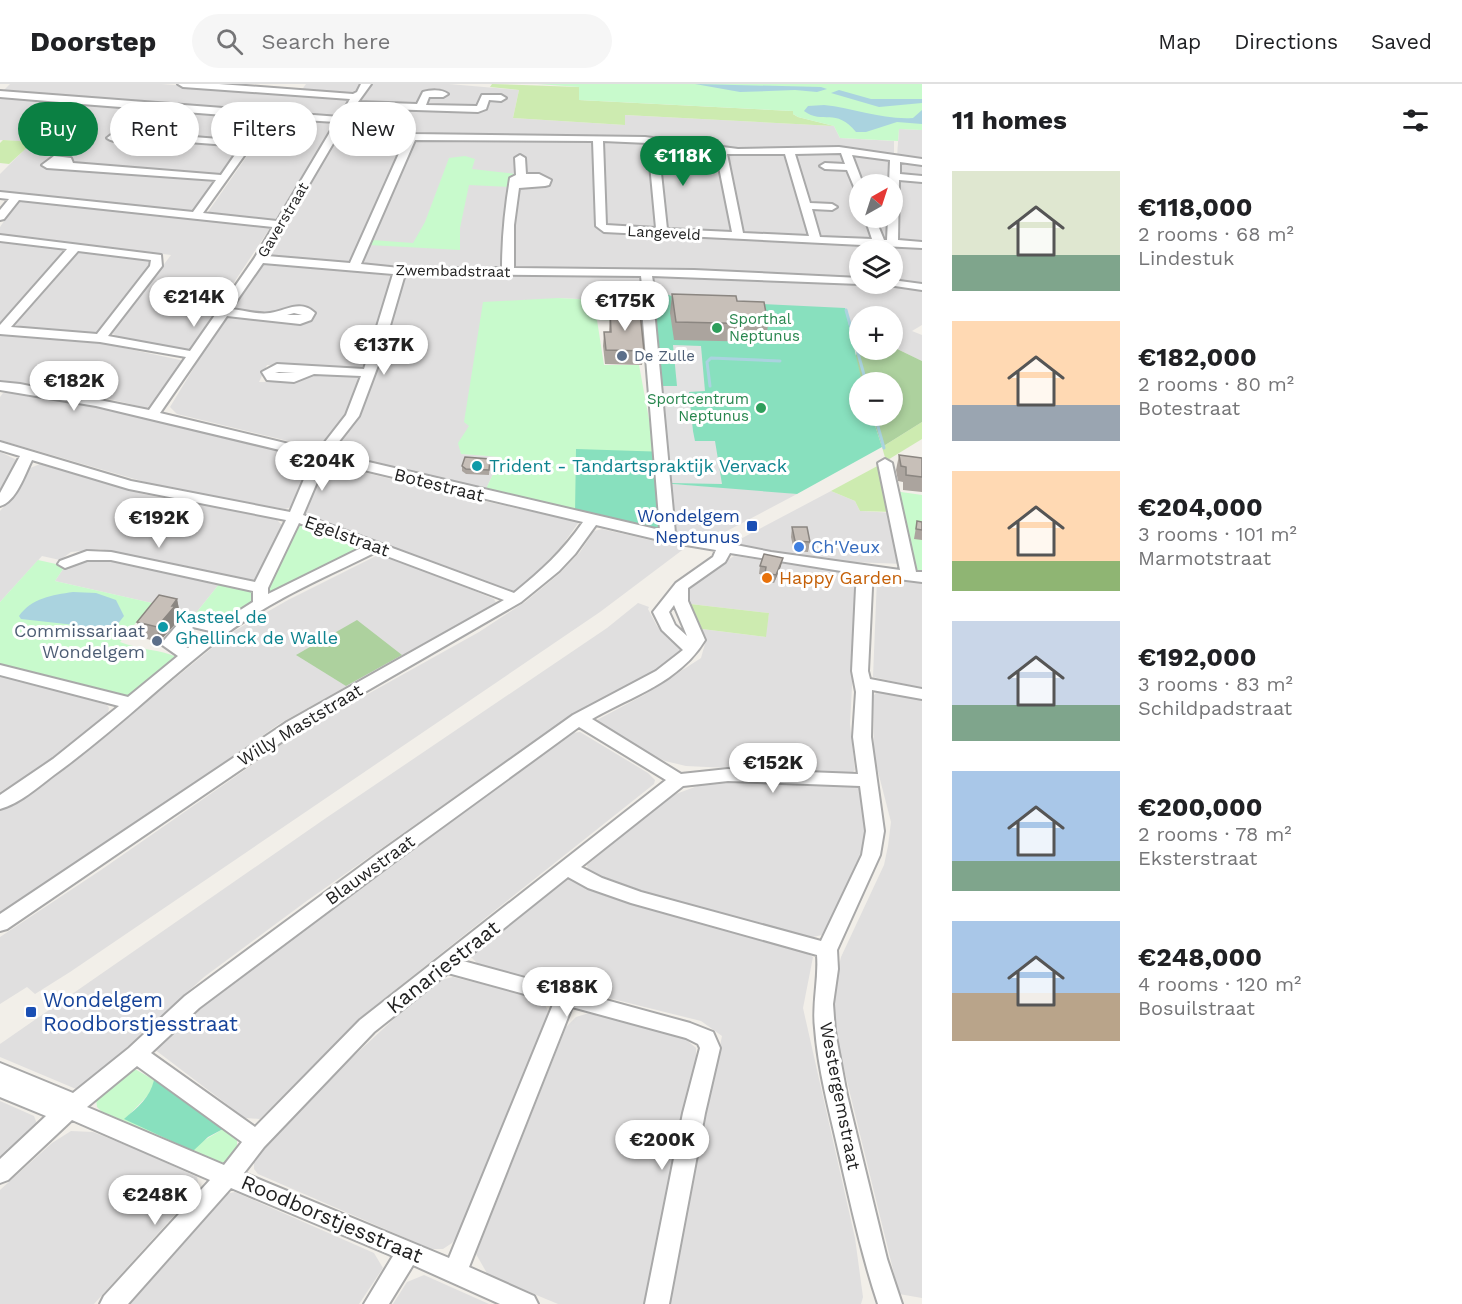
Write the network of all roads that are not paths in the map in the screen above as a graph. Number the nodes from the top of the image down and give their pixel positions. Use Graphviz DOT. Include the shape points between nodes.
graph roads {
  1 [pos="7,84"];
  2 [pos="183,84"];
  3 [pos="303,84"];
  4 [pos="366,84"];
  5 [pos="228,86"];
  6 [pos="287,88"];
  7 [pos="0,93"];
  8 [pos="297,93"];
  9 [pos="443,94"];
  10 [pos="471,97"];
  11 [pos="485,98"];
  12 [pos="501,98"];
  13 [pos="80,100"];
  14 [pos="353,101"];
  15 [pos="78,102"];
  16 [pos="420,108"];
  17 [pos="211,111"];
  18 [pos="416,137"];
  19 [pos="598,138"];
  20 [pos="658,142"];
  21 [pos="329,144"];
  22 [pos="721,150"];
  23 [pos="845,150"];
  24 [pos="784,151"];
  25 [pos="240,156"];
  26 [pos="403,156"];
  27 [pos="520,158"];
  28 [pos="895,158"];
  29 [pos="922,162"];
  30 [pos="68,166"];
  31 [pos="825,166"];
  32 [pos="851,167"];
  33 [pos="854,174"];
  34 [pos="894,174"];
  35 [pos="903,177"];
  36 [pos="224,178"];
  37 [pos="922,179"];
  38 [pos="0,195"];
  39 [pos="17,196"];
  40 [pos="832,207"];
  41 [pos="800,208"];
  42 [pos="196,216"];
  43 [pos="0,217"];
  44 [pos="673,223"];
  45 [pos="280,225"];
  46 [pos="662,233"];
  47 [pos="738,237"];
  48 [pos="0,238"];
  49 [pos="816,240"];
  50 [pos="849,241"];
  51 [pos="903,244"];
  52 [pos="922,245"];
  53 [pos="75,247"];
  54 [pos="260,258"];
  55 [pos="354,267"];
  56 [pos="400,271"];
  57 [pos="508,272"];
  58 [pos="646,273"];
  59 [pos="849,281"];
  60 [pos="903,284"];
  61 [pos="922,287"];
  62 [pos="649,294"];
  63 [pos="648,309"];
  64 [pos="224,312"];
  65 [pos="271,316"];
  66 [pos="1,330"];
  67 [pos="100,338"];
  68 [pos="193,355"];
  69 [pos="312,370"];
  70 [pos="369,373"];
  71 [pos="0,386"];
  72 [pos="152,415"];
  73 [pos="0,446"];
  74 [pos="28,454"];
  75 [pos="321,456"];
  76 [pos="885,463"];
  77 [pos="0,502"];
  78 [pos="295,517"];
  79 [pos="591,520"];
  80 [pos="668,538"];
  81 [pos="377,546"];
  82 [pos="724,549"];
  83 [pos="65,564"];
  84 [pos="868,571"];
  85 [pos="916,576"];
  86 [pos="681,586"];
  87 [pos="261,596"];
  88 [pos="516,598"];
  89 [pos="224,629"];
  90 [pos="692,649"];
  91 [pos="190,656"];
  92 [pos="0,670"];
  93 [pos="862,683"];
  94 [pos="922,694"];
  95 [pos="130,704"];
  96 [pos="579,719"];
  97 [pos="678,780"];
  98 [pos="867,780"];
  99 [pos="0,803"];
  100 [pos="568,868"];
  101 [pos="0,924"];
  102 [pos="827,950"];
  103 [pos="444,964"];
  104 [pos="566,998"];
  105 [pos="136,1054"];
  106 [pos="0,1072"];
  107 [pos="0,1087"];
  108 [pos="70,1109"];
  109 [pos="256,1140"];
  110 [pos="0,1173"];
  111 [pos="228,1176"];
  112 [pos="409,1251"];
  113 [pos="455,1271"];
  114 [pos="112,1304"];
  115 [pos="376,1304"];
  116 [pos="526,1304"];
  117 [pos="657,1304"];
  118 [pos="890,1304"];
  1 -- 7 [label="street"];
  2 -- 5 [label="street"];
  3 -- 8 [label="street"];
  4 -- 14 [label="street, Gaverstraat"];
  5 -- 6 [label="street"];
  6 -- 8 [label="street"];
  7 -- 13 [label="street"];
  8 -- 14 [label="street"];
  9 -- 16 [label="street" via="421,93"];
  10 -- 11 [label="street"];
  11 -- 12 [label="street"];
  11 -- 16 [label="street" via="481,108"];
  13 -- 15 [label="street"];
  13 -- 17 [label="street"];
  14 -- 16 [label="street"];
  18 -- 19 [label="street"];
  19 -- 20 [label="street"];
  19 -- 46 [label="street, Langeveld" via="602,228"];
  20 -- 22 [label="street"];
  20 -- 44 [label="street"];
  20 -- 46 [label="street"];
  21 -- 45 [label="street, Gaverstraat"];
  22 -- 24 [label="street"];
  22 -- 47 [label="street"];
  23 -- 24 [label="street"];
  23 -- 28 [label="street"];
  23 -- 32 [label="street"];
  24 -- 41 [label="street"];
  25 -- 36 [label="street"];
  26 -- 55 [label="street"];
  27 -- 57 [label="street" via="507,231"];
  28 -- 29 [label="street"];
  28 -- 34 [label="street"];
  30 -- 36 [label="street"];
  31 -- 32 [label="street"];
  32 -- 33 [label="street"];
  35 -- 37 [label="street"];
  36 -- 42 [label="street"];
  38 -- 39 [label="street"];
  39 -- 42 [label="street"];
  39 -- 43 [label="street"];
  40 -- 41 [label="street"];
  41 -- 49 [label="street"];
  42 -- 45 [label="street"];
  44 -- 46 [label="street, Langeveld"];
  44 -- 47 [label="street, Langeveld"];
  45 -- 54 [label="street, Gaverstraat"];
  47 -- 49 [label="street, Langeveld" via="801,234"];
  48 -- 53 [label="street"];
  49 -- 50 [label="street, Langeveld"];
  51 -- 52 [label="street"];
  53 -- 66 [label="street"];
  53 -- 67 [label="street" via="157,257 158,261"];
  54 -- 55 [label="street, Zwembadstraat"];
  54 -- 64 [label="street, Gaverstraat"];
  55 -- 56 [label="street, Zwembadstraat"];
  56 -- 57 [label="street, Zwembadstraat"];
  56 -- 70 [label="street"];
  57 -- 58 [label="street, Zwembadstraat"];
  58 -- 59 [label="street, Zwembadstraat"];
  58 -- 62 [label="street"];
  60 -- 61 [label="street"];
  63 -- 80 [label="street"];
  64 -- 65 [label="street"];
  64 -- 68 [label="street, Gaverstraat"];
  66 -- 67 [label="street"];
  67 -- 68 [label="street"];
  68 -- 72 [label="street, Gaverstraat"];
  69 -- 70 [label="street"];
  70 -- 75 [label="street" via="352,416"];
  71 -- 72 [label="street, Botestraat" via="68,394"];
  72 -- 75 [label="street, Botestraat"];
  73 -- 74 [label="street, Egelstraat"];
  74 -- 77 [label="street"];
  74 -- 78 [label="street, Egelstraat" via="151,490"];
  75 -- 78 [label="street"];
  75 -- 79 [label="street, Botestraat"];
  76 -- 85 [label="street"];
  78 -- 81 [label="street, Egelstraat"];
  78 -- 87 [label="street"];
  79 -- 80 [label="street, Botestraat"];
  79 -- 88 [label="street, Willy Maststraat" via="554,568"];
  80 -- 82 [label="street, Botestraat"];
  81 -- 87 [label="street"];
  81 -- 88 [label="street, Egelstraat"];
  82 -- 84 [label="street, Botestraat"];
  82 -- 86 [label="street" via="720,559"];
  83 -- 87 [label="street" via="78,556 111,556"];
  84 -- 85 [label="street, Botestraat"];
  84 -- 93 [label="street, Westergemstraat" via="864,588"];
  86 -- 90 [label="street" via="680,601 696,637"];
  86 -- 90 [label="street" via="661,615"];
  87 -- 89 [label="street"];
  88 -- 101 [label="street, Willy Maststraat" via="293,726"];
  89 -- 91 [label="street"];
  89 -- 91 [label="street" via="189,621 169,644"];
  90 -- 96 [label="street, Blauwstraat" via="637,690"];
  91 -- 95 [label="street"];
  92 -- 95 [label="street"];
  93 -- 94 [label="street"];
  93 -- 98 [label="street, Westergemstraat"];
  95 -- 99 [label="street" via="56,767"];
  96 -- 97 [label="street"];
  96 -- 105 [label="street, Blauwstraat" via="192,1002"];
  97 -- 98 [label="street" via="728,775"];
  97 -- 100 [label="street, Kanariestraat"];
  98 -- 102 [label="street, Westergemstraat" via="875,831 871,855"];
  100 -- 102 [label="street" via="595,883 638,898"];
  100 -- 103 [label="street, Kanariestraat"];
  102 -- 118 [label="street, Westergemstraat" via="823,1004 836,1095 875,1259"];
  103 -- 104 [label="street"];
  103 -- 109 [label="street, Kanariestraat" via="367,1026"];
  104 -- 113 [label="street"];
  104 -- 117 [label="street" via="690,1031 706,1038 710,1048"];
  105 -- 108 [label="street, Blauwstraat"];
  105 -- 109 [label="street"];
  106 -- 108 [label="street, Roodborstjesstraat"];
  107 -- 108 [label="street, Roodborstjesstraat"];
  108 -- 110 [label="street, Blauwstraat"];
  108 -- 111 [label="street, Roodborstjesstraat"];
  109 -- 111 [label="street, Kanariestraat"];
  111 -- 112 [label="street, Roodborstjesstraat"];
  111 -- 114 [label="street, Kanariestraat"];
  112 -- 113 [label="street, Roodborstjesstraat"];
  112 -- 115 [label="street"];
  113 -- 116 [label="street, Roodborstjesstraat"];
}
